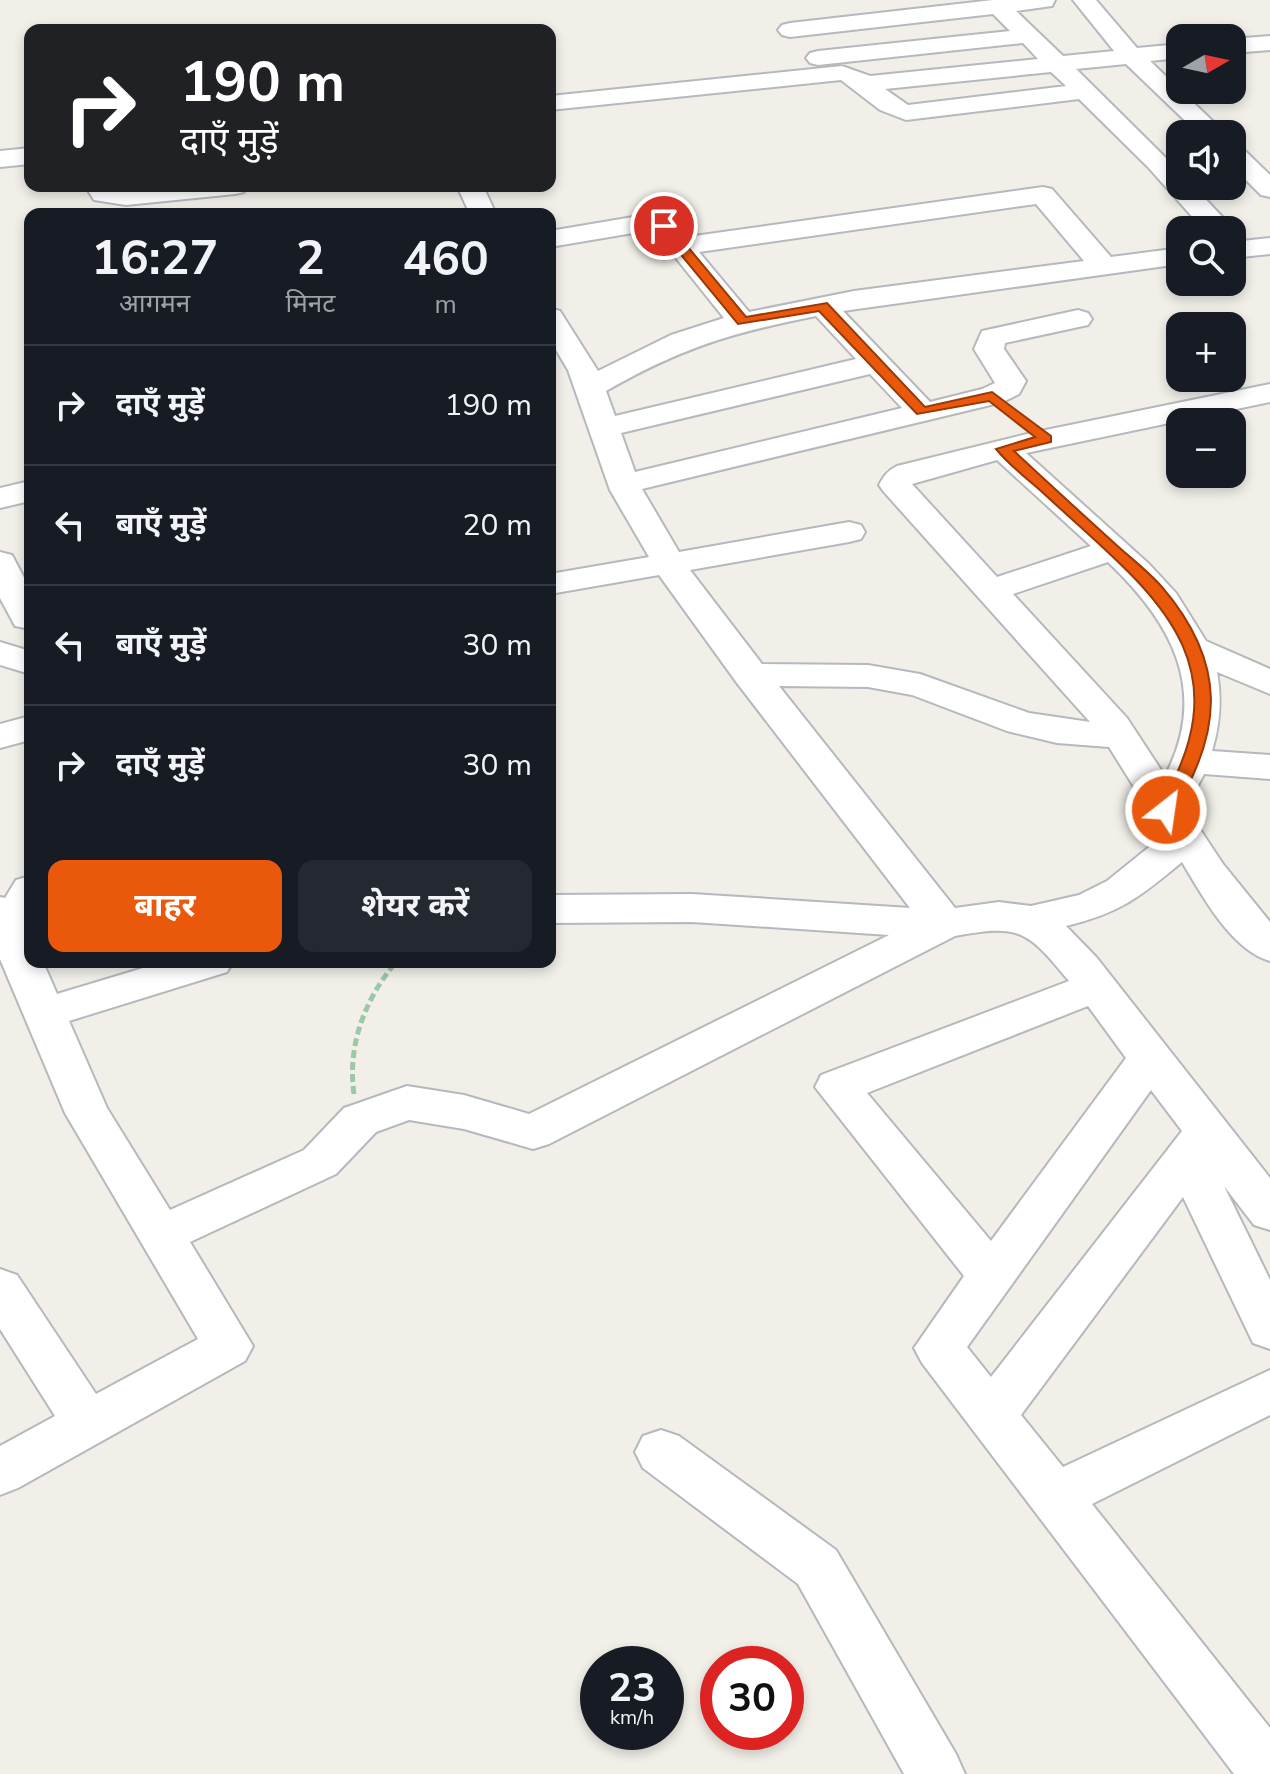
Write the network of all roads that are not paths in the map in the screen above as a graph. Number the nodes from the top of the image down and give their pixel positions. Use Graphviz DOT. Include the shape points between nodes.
graph roads {
  1 [pos="1084,0"];
  2 [pos="1044,1"];
  3 [pos="998,6"];
  4 [pos="777,10"];
  5 [pos="790,30"];
  6 [pos="1028,36"];
  7 [pos="1270,43"];
  8 [pos="1246,45"];
  9 [pos="1166,52"];
  10 [pos="1130,55"];
  11 [pos="1055,62"];
  12 [pos="815,67"];
  13 [pos="866,84"];
  14 [pos="1085,91"];
  15 [pos="556,102"];
  16 [pos="1198,120"];
  17 [pos="1246,154"];
  18 [pos="1270,155"];
  19 [pos="24,157"];
  20 [pos="1166,158"];
  21 [pos="0,159"];
  22 [pos="1246,166"];
  23 [pos="1270,189"];
  24 [pos="102,192"];
  25 [pos="176,192"];
  26 [pos="556,238"];
  27 [pos="1246,244"];
  28 [pos="682,246"];
  29 [pos="1270,246"];
  30 [pos="1166,258"];
  31 [pos="1103,265"];
  32 [pos="822,306"];
  33 [pos="1078,319"];
  34 [pos="742,322"];
  35 [pos="556,327"];
  36 [pos="877,363"];
  37 [pos="590,388"];
  38 [pos="1270,393"];
  39 [pos="992,396"];
  40 [pos="922,411"];
  41 [pos="604,428"];
  42 [pos="1046,439"];
  43 [pos="1003,449"];
  44 [pos="624,484"];
  45 [pos="24,492"];
  46 [pos="0,498"];
  47 [pos="849,532"];
  48 [pos="1114,549"];
  49 [pos="24,552"];
  50 [pos="0,560"];
  51 [pos="669,563"];
  52 [pos="556,583"];
  53 [pos="991,590"];
  54 [pos="19,622"];
  55 [pos="1193,648"];
  56 [pos="0,653"];
  57 [pos="24,661"];
  58 [pos="750,675"];
  59 [pos="1270,683"];
  60 [pos="24,730"];
  61 [pos="0,736"];
  62 [pos="1120,736"];
  63 [pos="1190,761"];
  64 [pos="1270,767"];
  65 [pos="1176,824"];
  66 [pos="556,909"];
  67 [pos="1031,920"];
  68 [pos="945,924"];
  69 [pos="16,938"];
  70 [pos="1269,945"];
  71 [pos="24,959"];
  72 [pos="28,968"];
  73 [pos="192,968"];
  74 [pos="1096,987"];
  75 [pos="45,1013"];
  76 [pos="1150,1058"];
  77 [pos="1197,1144"];
  78 [pos="1270,1212"];
  79 [pos="161,1235"];
  80 [pos="992,1276"];
  81 [pos="0,1289"];
  82 [pos="1270,1329"];
  83 [pos="1270,1391"];
  84 [pos="991,1416"];
  85 [pos="88,1424"];
  86 [pos="661,1452"];
  87 [pos="0,1472"];
  88 [pos="1054,1497"];
  89 [pos="936,1774"];
  90 [pos="1270,1774"];
  1 -- 10 [label="street"];
  2 -- 3 [label="street"];
  3 -- 5 [label="street"];
  3 -- 6 [label="street"];
  4 -- 5 [label="street"];
  5 -- 12 [label="street"];
  6 -- 11 [label="street"];
  6 -- 12 [label="street"];
  7 -- 8 [label="street"];
  9 -- 10 [label="street"];
  10 -- 11 [label="street"];
  10 -- 16 [label="street"];
  11 -- 13 [label="street"];
  11 -- 14 [label="street"];
  12 -- 13 [label="street" via="852,75"];
  12 -- 15 [label="street"];
  13 -- 14 [label="street" via="888,106 906,113"];
  14 -- 20 [label="street"];
  17 -- 18 [label="street"];
  19 -- 21 [label="street"];
  22 -- 23 [label="street"];
  24 -- 25 [label="street" via="126,197"];
  26 -- 28 [label="street" via="653,223 670,230"];
  27 -- 29 [label="street"];
  28 -- 31 [label="street" via="1043,195"];
  28 -- 34 [label="street"];
  30 -- 31 [label="street"];
  31 -- 32 [label="street"];
  32 -- 34 [label="street"];
  32 -- 36 [label="street"];
  33 -- 39 [label="street" via="992,337 989,349 1011,381"];
  34 -- 37 [label="street" via="648,355"];
  35 -- 37 [label="street"];
  36 -- 40 [label="street"];
  36 -- 41 [label="street"];
  37 -- 41 [label="street"];
  38 -- 42 [label="street"];
  39 -- 40 [label="street"];
  39 -- 42 [label="street"];
  40 -- 44 [label="street"];
  41 -- 44 [label="street"];
  42 -- 43 [label="street"];
  43 -- 48 [label="street"];
  43 -- 53 [label="street" via="908,473 895,485"];
  44 -- 51 [label="street"];
  45 -- 46 [label="street"];
  47 -- 51 [label="street"];
  48 -- 53 [label="street"];
  48 -- 55 [label="street" via="1169,604"];
  49 -- 50 [label="street"];
  50 -- 54 [label="street"];
  51 -- 52 [label="street"];
  51 -- 58 [label="street"];
  53 -- 62 [label="street"];
  55 -- 59 [label="street"];
  55 -- 63 [label="street" via="1204,714"];
  56 -- 57 [label="street"];
  58 -- 62 [label="street" via="868,676 920,685 1020,723"];
  58 -- 68 [label="street"];
  60 -- 61 [label="street"];
  62 -- 65 [label="street"];
  63 -- 64 [label="street"];
  63 -- 65 [label="street"];
  65 -- 67 [label="street" via="1121,891 1090,906"];
  65 -- 70 [label="street" via="1243,920"];
  66 -- 68 [label="street" via="692,908"];
  67 -- 68 [label="street" via="989,917"];
  67 -- 74 [label="street"];
  68 -- 79 [label="street" via="533,1132 464,1112 407,1103 360,1120 320,1162"];
  69 -- 71 [label="street"];
  72 -- 75 [label="street"];
  73 -- 75 [label="street"];
  74 -- 76 [label="street"];
  74 -- 80 [label="street" via="837,1087"];
  75 -- 79 [label="street" via="87,1113"];
  76 -- 77 [label="street"];
  76 -- 80 [label="street"];
  77 -- 78 [label="street"];
  77 -- 82 [label="street"];
  77 -- 84 [label="street"];
  79 -- 85 [label="street" via="228,1346"];
  80 -- 84 [label="street" via="939,1348"];
  81 -- 85 [label="street"];
  83 -- 88 [label="street"];
  84 -- 88 [label="street"];
  85 -- 87 [label="street"];
  86 -- 89 [label="street" via="817,1567"];
  88 -- 90 [label="street"];
}
